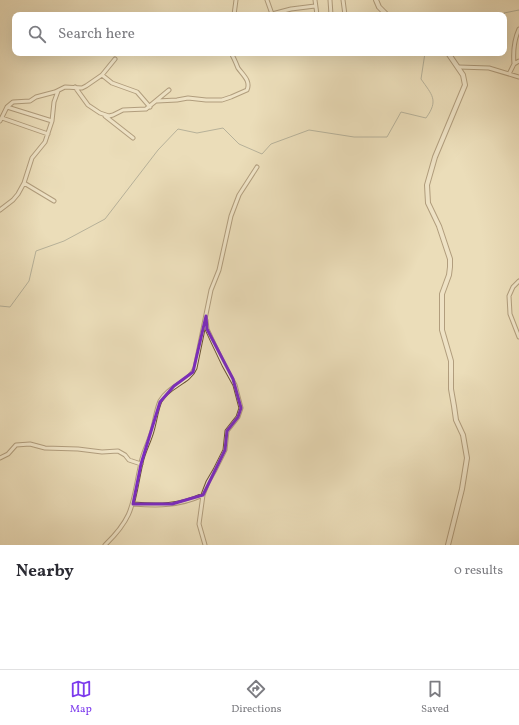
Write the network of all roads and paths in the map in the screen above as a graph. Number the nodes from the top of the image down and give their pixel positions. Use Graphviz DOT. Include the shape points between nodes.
graph roads {
  1 [pos="236,0"];
  2 [pos="267,0"];
  3 [pos="316,0"];
  4 [pos="330,0"];
  5 [pos="343,0"];
  6 [pos="376,0"];
  7 [pos="316,6"];
  8 [pos="234,12"];
  9 [pos="271,12"];
  10 [pos="280,12"];
  11 [pos="317,12"];
  12 [pos="331,12"];
  13 [pos="345,12"];
  14 [pos="384,12"];
  15 [pos="519,29"];
  16 [pos="232,56"];
  17 [pos="450,56"];
  18 [pos="115,59"];
  19 [pos="519,61"];
  20 [pos="514,64"];
  21 [pos="459,67"];
  22 [pos="509,74"];
  23 [pos="102,75"];
  24 [pos="519,77"];
  25 [pos="75,87"];
  26 [pos="169,90"];
  27 [pos="57,92"];
  28 [pos="157,101"];
  29 [pos="7,106"];
  30 [pos="150,107"];
  31 [pos="0,109"];
  32 [pos="4,112"];
  33 [pos="105,116"];
  34 [pos="1,120"];
  35 [pos="52,121"];
  36 [pos="48,134"];
  37 [pos="132,138"];
  38 [pos="257,167"];
  39 [pos="24,183"];
  40 [pos="54,201"];
  41 [pos="0,210"];
  42 [pos="519,281"];
  43 [pos="206,316"];
  44 [pos="519,337"];
  45 [pos="0,458"];
  46 [pos="141,464"];
  47 [pos="203,496"];
  48 [pos="133,504"];
  49 [pos="105,545"];
  50 [pos="205,545"];
  51 [pos="448,545"];
  1 -- 8 [label="street"];
  2 -- 9 [label="street"];
  3 -- 7 [label="street"];
  4 -- 12 [label="street"];
  5 -- 13 [label="street"];
  6 -- 14 [label="street"];
  7 -- 10 [label="street"];
  7 -- 11 [label="street"];
  15 -- 20 [label="street" via="515,40"];
  16 -- 28 [label="street" via="247,79 247,90 222,100 188,98"];
  17 -- 21 [label="street"];
  18 -- 23 [label="street"];
  19 -- 20 [label="street"];
  20 -- 22 [label="street"];
  21 -- 22 [label="street" via="489,68"];
  21 -- 51 [label="street" via="465,85 435,157 427,185 428,203 450,259 450,268 442,294 442,330 451,361 451,389 456,420 463,436 467,458"];
  22 -- 24 [label="street"];
  23 -- 25 [label="street" via="86,86"];
  23 -- 30 [label="street" via="112,84 137,92"];
  25 -- 27 [label="street" via="65,87"];
  25 -- 33 [label="street" via="88,105"];
  26 -- 28 [label="street"];
  27 -- 29 [label="street" via="30,101 12,102"];
  27 -- 35 [label="street"];
  28 -- 30 [label="street"];
  29 -- 32 [label="street"];
  29 -- 35 [label="street"];
  30 -- 33 [label="street" via="123,110"];
  31 -- 32 [label="street"];
  32 -- 34 [label="street"];
  33 -- 37 [label="street"];
  34 -- 36 [label="street"];
  35 -- 36 [label="street"];
  36 -- 39 [label="street" via="32,158"];
  38 -- 43 [label="street" via="235,202"];
  39 -- 40 [label="street"];
  39 -- 41 [label="street" via="13,200"];
  42 -- 44 [label="street" via="509,296 510,314"];
  43 -- 46 [label="street" via="193,372 174,386 160,402"];
  43 -- 47 [label="street" via="207,329 233,379 241,408 238,418 227,431 225,450"];
  45 -- 46 [label="street" via="16,445 30,444 45,448 118,451 129,460"];
  46 -- 48 [label="street"];
  47 -- 48 [label="street" via="168,505"];
  47 -- 50 [label="street" via="199,524"];
  48 -- 49 [label="street" via="123,526"];
}
